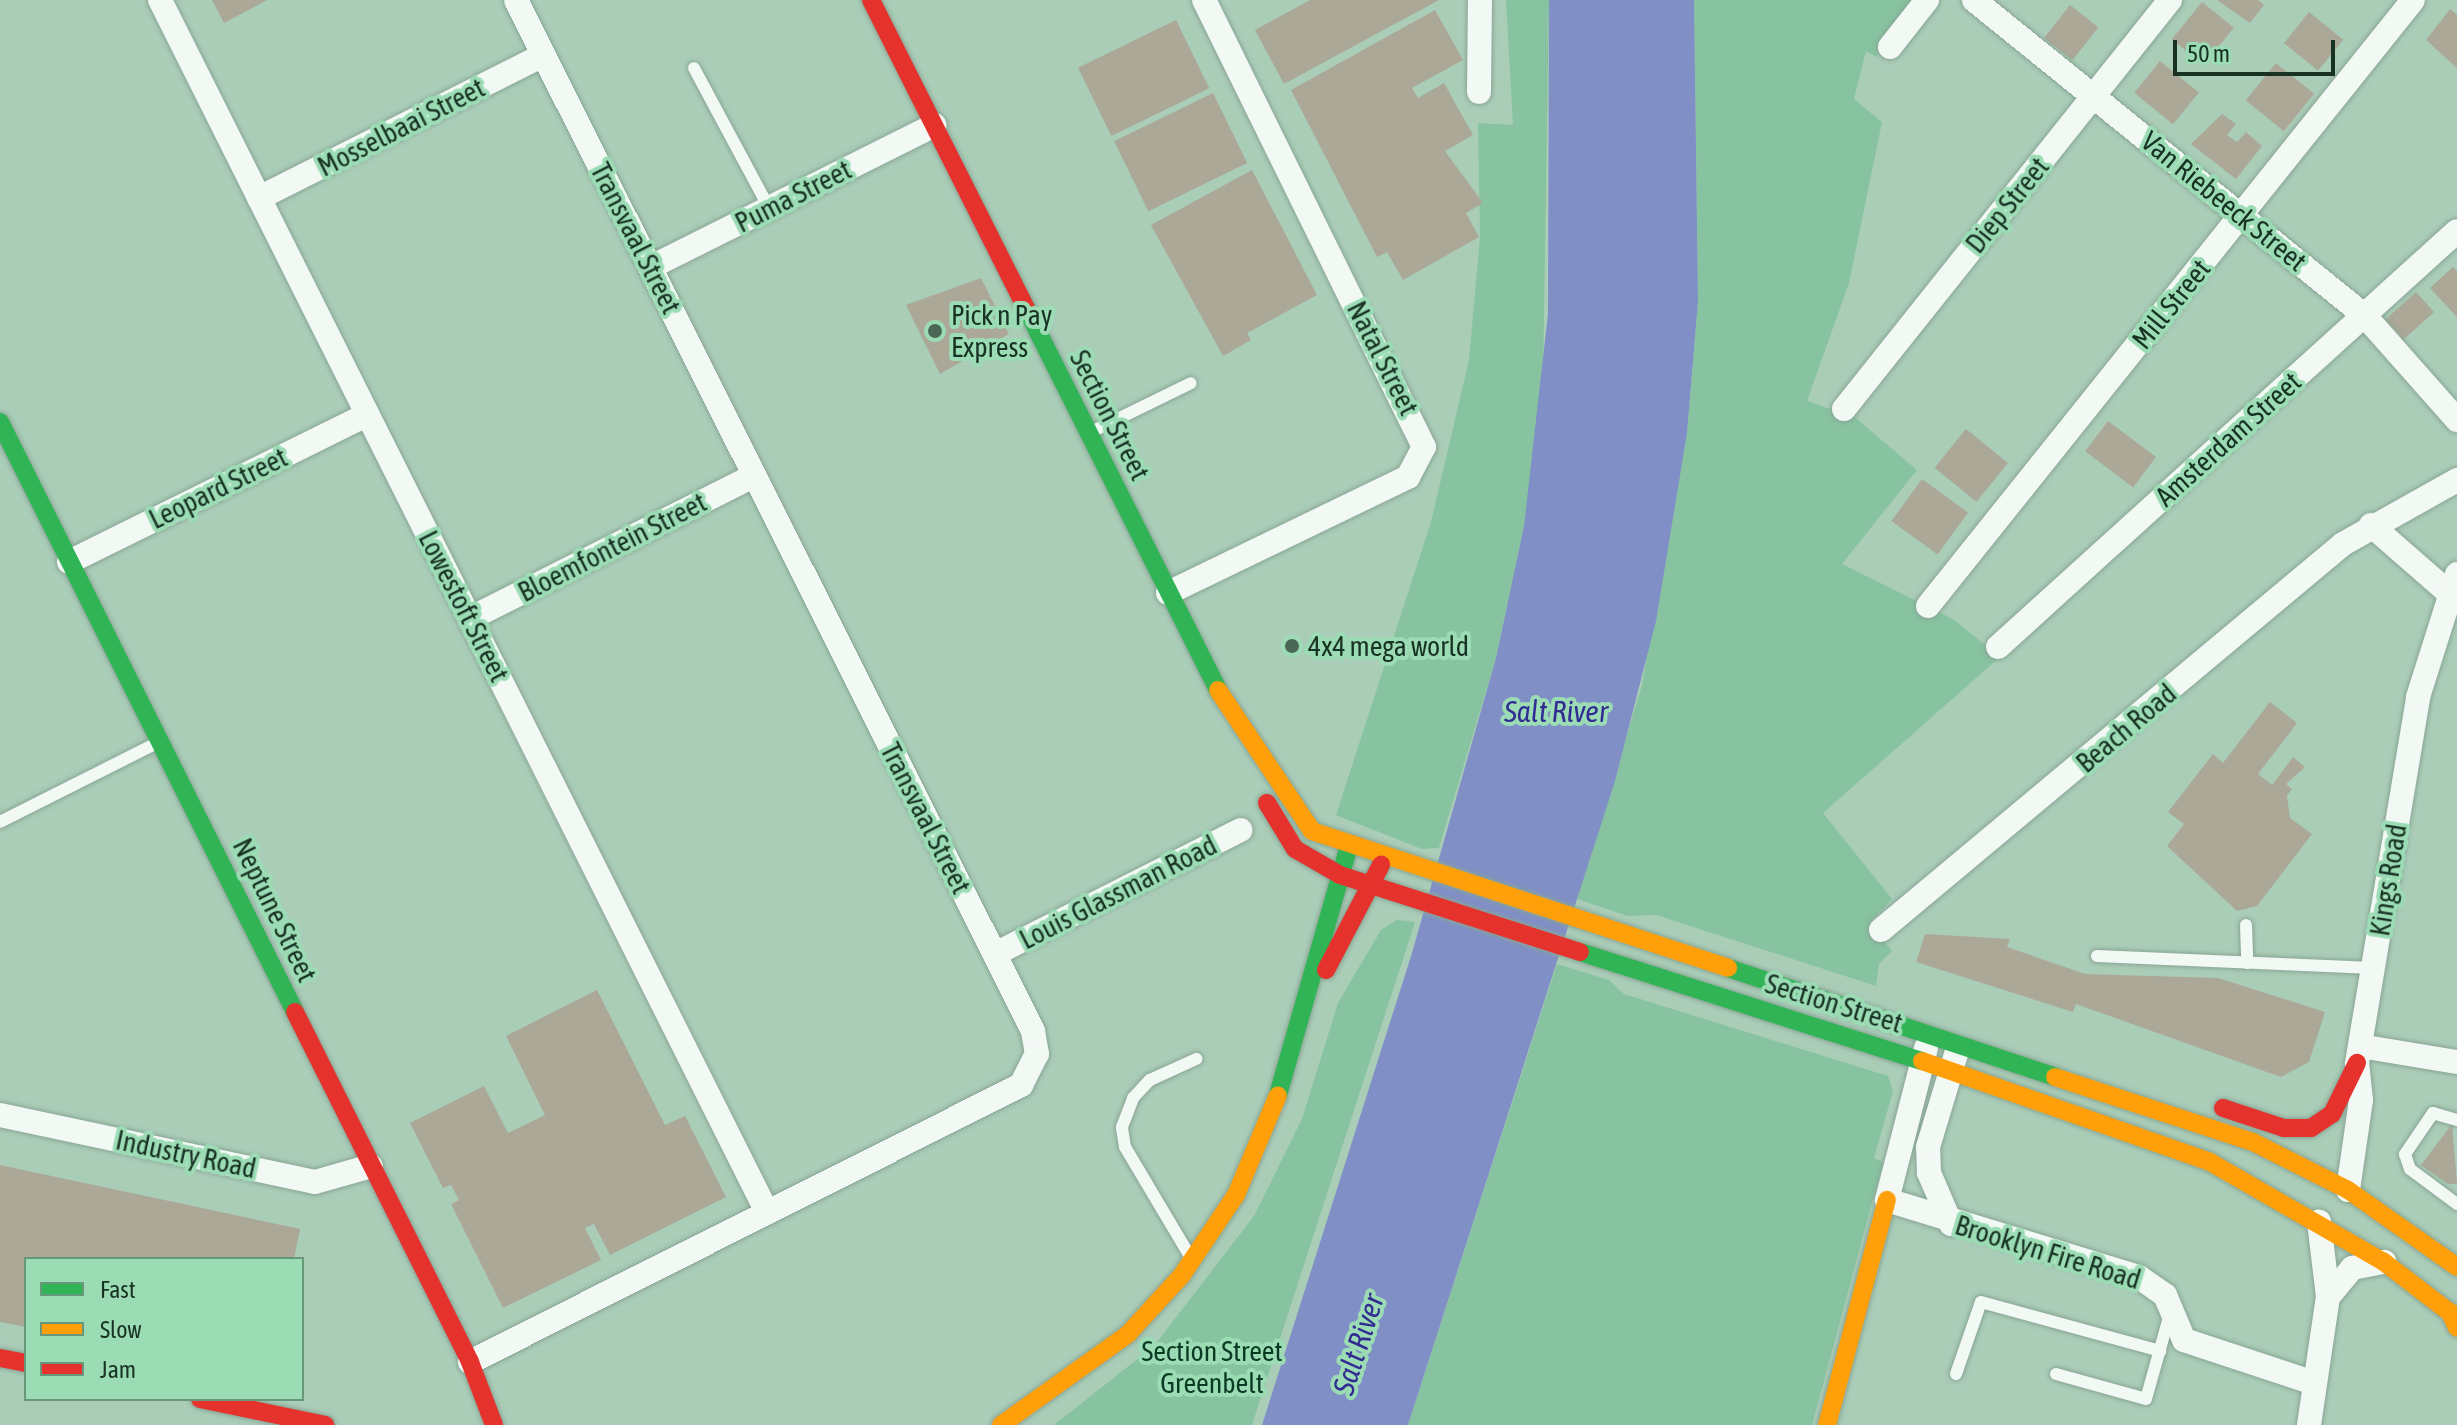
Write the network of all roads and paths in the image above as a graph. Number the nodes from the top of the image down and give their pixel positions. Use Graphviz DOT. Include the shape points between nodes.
graph roads {
  1 [pos="160,0"];
  2 [pos="516,0"];
  3 [pos="871,0"];
  4 [pos="1204,0"];
  5 [pos="1480,0"];
  6 [pos="1927,0"];
  7 [pos="1974,0"];
  8 [pos="2170,0"];
  9 [pos="2413,0"];
  10 [pos="1890,47"];
  11 [pos="543,55"];
  12 [pos="694,68"];
  13 [pos="1479,92"];
  14 [pos="2094,96"];
  15 [pos="934,125"];
  16 [pos="259,198"];
  17 [pos="769,208"];
  18 [pos="2242,215"];
  19 [pos="2457,231"];
  20 [pos="651,267"];
  21 [pos="2365,316"];
  22 [pos="1191,383"];
  23 [pos="1844,409"];
  24 [pos="366,415"];
  25 [pos="2457,420"];
  26 [pos="0,422"];
  27 [pos="1088,433"];
  28 [pos="753,476"];
  29 [pos="2457,480"];
  30 [pos="2371,525"];
  31 [pos="69,562"];
  32 [pos="2453,584"];
  33 [pos="1168,593"];
  34 [pos="1928,606"];
  35 [pos="471,618"];
  36 [pos="1998,647"];
  37 [pos="1236,725"];
  38 [pos="160,741"];
  39 [pos="0,822"];
  40 [pos="1241,830"];
  41 [pos="1349,849"];
  42 [pos="1383,859"];
  43 [pos="1340,875"];
  44 [pos="1374,887"];
  45 [pos="2246,925"];
  46 [pos="1881,930"];
  47 [pos="995,954"];
  48 [pos="2097,956"];
  49 [pos="2247,963"];
  50 [pos="2373,968"];
  51 [pos="1313,991"];
  52 [pos="1932,1032"];
  53 [pos="1959,1040"];
  54 [pos="2359,1054"];
  55 [pos="1196,1059"];
  56 [pos="1922,1059"];
  57 [pos="2457,1062"];
  58 [pos="1951,1069"];
  59 [pos="2136,1098"];
  60 [pos="0,1115"];
  61 [pos="2457,1120"];
  62 [pos="371,1166"];
  63 [pos="2348,1190"];
  64 [pos="1887,1200"];
  65 [pos="2457,1204"];
  66 [pos="767,1212"];
  67 [pos="2319,1222"];
  68 [pos="1951,1224"];
  69 [pos="1192,1261"];
  70 [pos="2384,1262"];
  71 [pos="2457,1267"];
  72 [pos="2328,1297"];
  73 [pos="2169,1317"];
  74 [pos="2455,1319"];
  75 [pos="2160,1351"];
  76 [pos="0,1358"];
  77 [pos="470,1362"];
  78 [pos="24,1363"];
  79 [pos="1956,1374"];
  80 [pos="2056,1374"];
  81 [pos="2314,1383"];
  82 [pos="210,1401"];
  83 [pos="325,1425"];
  84 [pos="494,1425"];
  85 [pos="1001,1425"];
  86 [pos="1827,1425"];
  87 [pos="2309,1425"];
  1 -- 16 [label="street, Lowestoft Street"];
  2 -- 11 [label="street, Transvaal Street"];
  3 -- 15 [label="main road, Section Street"];
  4 -- 33 [label="street, Natal Street" via="1424,447 1408,477"];
  5 -- 13 [label="street"];
  6 -- 10 [label="street"];
  7 -- 14 [label="street, Van Riebeeck Street"];
  8 -- 14 [label="street, Diep Street"];
  9 -- 18 [label="street, Mill Street"];
  11 -- 16 [label="street, Mosselbaai Street"];
  11 -- 20 [label="street, Transvaal Street"];
  12 -- 17 [label="lane"];
  14 -- 18 [label="street, Van Riebeeck Street"];
  14 -- 23 [label="street, Diep Street"];
  15 -- 17 [label="street, Puma Street"];
  15 -- 27 [label="main road, Section Street"];
  16 -- 24 [label="street, Lowestoft Street"];
  17 -- 20 [label="street, Puma Street"];
  18 -- 21 [label="street, Van Riebeeck Street"];
  18 -- 34 [label="street, Mill Street"];
  19 -- 21 [label="street, Amsterdam Street"];
  20 -- 28 [label="street, Transvaal Street"];
  21 -- 25 [label="street, Van Riebeeck Street"];
  21 -- 36 [label="street, Amsterdam Street"];
  22 -- 27 [label="lane"];
  24 -- 31 [label="street, Leopard Street"];
  24 -- 35 [label="street, Lowestoft Street"];
  26 -- 31 [label="main road, Neptune Street"];
  27 -- 33 [label="main road, Section Street"];
  28 -- 35 [label="street, Bloemfontein Street"];
  28 -- 47 [label="street, Transvaal Street"];
  29 -- 30 [label="street, Beach Road"];
  30 -- 32 [label="street"];
  30 -- 46 [label="street, Beach Road"];
  31 -- 38 [label="main road, Neptune Street"];
  32 -- 50 [label="street, Kings Road" via="2418,697"];
  33 -- 37 [label="main road, Section Street"];
  35 -- 66 [label="street, Lowestoft Street"];
  37 -- 41 [label="main road, Section Street" via="1297,818"];
  37 -- 43 [label="main road, Section Street" via="1282,833"];
  38 -- 39 [label="lane"];
  38 -- 62 [label="main road, Neptune Street"];
  40 -- 47 [label="street, Louis Glassman Road"];
  41 -- 42 [label="main road, Section Street"];
  41 -- 43 [label="main road"];
  42 -- 44 [label="main road"];
  42 -- 52 [label="main road, Section Street"];
  43 -- 44 [label="main road, Section Street"];
  43 -- 51 [label="main road"];
  44 -- 51 [label="main road"];
  44 -- 56 [label="main road, Section Street"];
  45 -- 49 [label="lane"];
  47 -- 66 [label="street, Transvaal Street" via="1037,1043 1029,1077"];
  48 -- 49 [label="lane"];
  49 -- 50 [label="lane"];
  50 -- 54 [label="street, Kings Road"];
  51 -- 69 [label="main road" via="1266,1133"];
  52 -- 53 [label="main road, Section Street"];
  52 -- 56 [label="street"];
  53 -- 58 [label="street"];
  53 -- 59 [label="main road, Section Street"];
  54 -- 57 [label="street"];
  54 -- 59 [label="main road" via="2332,1114 2303,1131 2202,1101"];
  54 -- 63 [label="street, Kings Road" via="2361,1100"];
  55 -- 69 [label="lane" via="1150,1080 1133,1098 1122,1127 1125,1147"];
  56 -- 58 [label="main road, Section Street"];
  56 -- 64 [label="street"];
  58 -- 67 [label="main road, Section Street" via="2210,1162"];
  58 -- 68 [label="street" via="1928,1147 1929,1173"];
  59 -- 63 [label="main road, Section Street" via="2253,1142"];
  60 -- 62 [label="street, Industry Road" via="315,1182"];
  61 -- 65 [label="lane" via="2433,1113 2405,1154 2410,1169"];
  62 -- 77 [label="main road, Neptune Street"];
  63 -- 71 [label="main road, Section Street"];
  64 -- 68 [label="street, Brooklyn Fire Road"];
  64 -- 86 [label="main road"];
  66 -- 77 [label="street, Transvaal Street"];
  67 -- 70 [label="main road, Section Street"];
  67 -- 72 [label="street"];
  68 -- 73 [label="street, Brooklyn Fire Road" via="2139,1277 2165,1295"];
  69 -- 85 [label="main road" via="1128,1334"];
  70 -- 72 [label="street" via="2352,1268"];
  70 -- 74 [label="main road, Section Street"];
  72 -- 81 [label="street"];
  73 -- 75 [label="lane"];
  73 -- 81 [label="street, Brooklyn Fire Road" via="2184,1340"];
  75 -- 79 [label="lane" via="1990,1301 1977,1307"];
  75 -- 80 [label="lane" via="2141,1401"];
  76 -- 78 [label="main road"];
  77 -- 84 [label="main road, Neptune Street"];
  81 -- 87 [label="street"];
  82 -- 83 [label="main road"];
}
